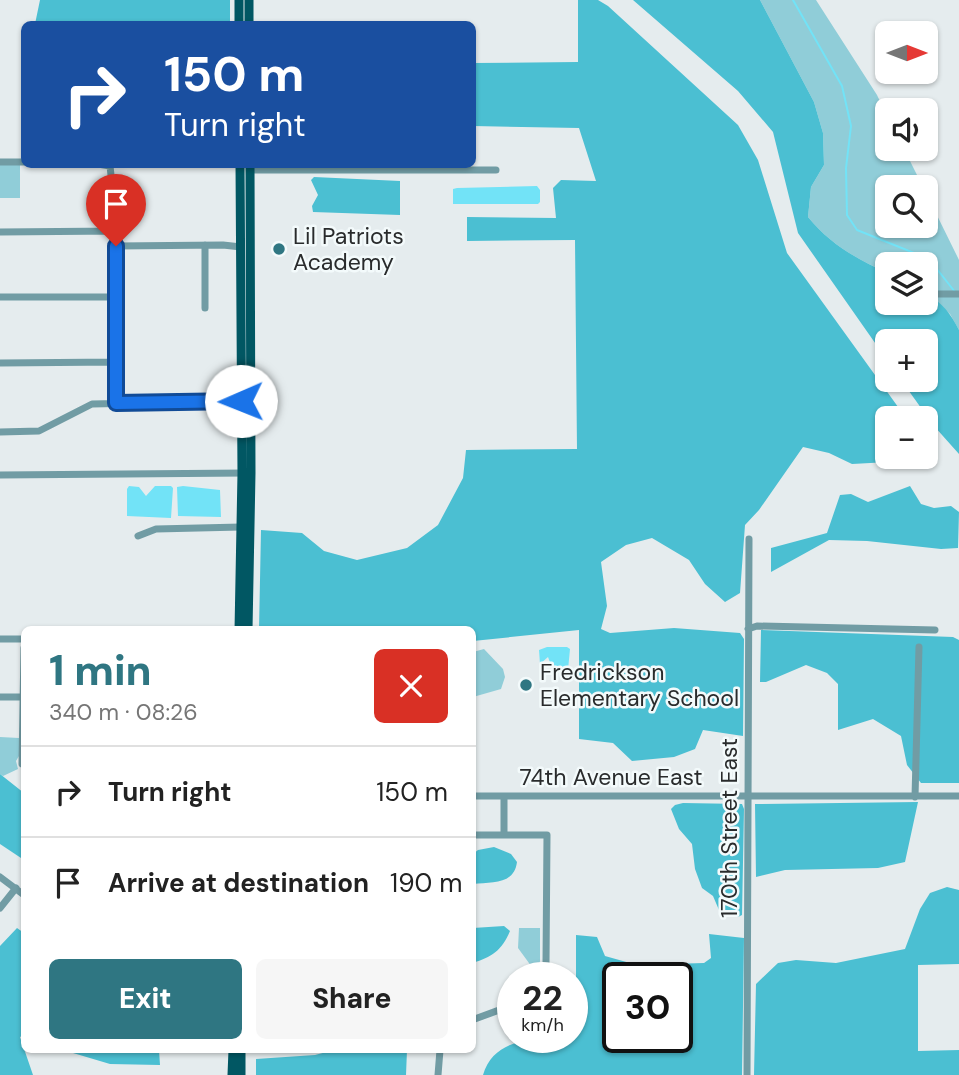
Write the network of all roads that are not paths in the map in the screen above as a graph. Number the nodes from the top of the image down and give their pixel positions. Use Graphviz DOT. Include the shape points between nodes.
graph roads {
  1 [pos="239,0"];
  2 [pos="249,0"];
  3 [pos="239,21"];
  4 [pos="249,21"];
  5 [pos="0,162"];
  6 [pos="21,162"];
  7 [pos="110,168"];
  8 [pos="240,168"];
  9 [pos="250,168"];
  10 [pos="332,168"];
  11 [pos="496,170"];
  12 [pos="116,231"];
  13 [pos="0,232"];
  14 [pos="205,245"];
  15 [pos="116,246"];
  16 [pos="241,247"];
  17 [pos="938,294"];
  18 [pos="959,294"];
  19 [pos="0,297"];
  20 [pos="116,297"];
  21 [pos="205,308"];
  22 [pos="116,362"];
  23 [pos="0,363"];
  24 [pos="241,401"];
  25 [pos="116,403"];
  26 [pos="0,432"];
  27 [pos="246,473"];
  28 [pos="0,475"];
  29 [pos="241,527"];
  30 [pos="138,536"];
  31 [pos="749,539"];
  32 [pos="239,626"];
  33 [pos="248,626"];
  34 [pos="748,629"];
  35 [pos="935,630"];
  36 [pos="0,639"];
  37 [pos="21,639"];
  38 [pos="919,647"];
  39 [pos="0,696"];
  40 [pos="21,697"];
  41 [pos="476,796"];
  42 [pos="504,796"];
  43 [pos="959,796"];
  44 [pos="747,797"];
  45 [pos="915,797"];
  46 [pos="476,835"];
  47 [pos="504,835"];
  48 [pos="0,877"];
  49 [pos="16,888"];
  50 [pos="21,892"];
  51 [pos="0,908"];
  52 [pos="546,962"];
  53 [pos="497,1010"];
  54 [pos="476,1018"];
  55 [pos="233,1053"];
  56 [pos="241,1053"];
  57 [pos="440,1053"];
  58 [pos="232,1075"];
  59 [pos="240,1075"];
  60 [pos="438,1075"];
  61 [pos="747,1075"];
  1 -- 3 [label="main road"];
  2 -- 4 [label="main road"];
  5 -- 6 [label="street"];
  7 -- 12 [label="street"];
  8 -- 16 [label="main road"];
  9 -- 27 [label="main road"];
  10 -- 11 [label="street"];
  12 -- 13 [label="street"];
  12 -- 15 [label="street"];
  14 -- 15 [label="street"];
  14 -- 16 [label="street"];
  14 -- 21 [label="street"];
  15 -- 20 [label="street"];
  16 -- 24 [label="main road"];
  17 -- 18 [label="street"];
  19 -- 20 [label="street"];
  20 -- 22 [label="street"];
  22 -- 23 [label="street"];
  22 -- 25 [label="street"];
  24 -- 25 [label="street"];
  24 -- 27 [label="main road"];
  25 -- 26 [label="street" via="84,407 38,431"];
  27 -- 28 [label="street"];
  27 -- 29 [label="main road"];
  27 -- 33 [label="main road"];
  29 -- 30 [label="street" via="156,529"];
  29 -- 32 [label="main road"];
  31 -- 34 [label="street, 170th Street East"];
  34 -- 35 [label="street"];
  34 -- 44 [label="street, 170th Street East"];
  36 -- 37 [label="street"];
  38 -- 45 [label="street"];
  39 -- 40 [label="street"];
  41 -- 42 [label="street, 74th Avenue East"];
  42 -- 44 [label="street, 74th Avenue East"];
  42 -- 47 [label="street"];
  43 -- 45 [label="street, 74th Avenue East"];
  44 -- 45 [label="street, 74th Avenue East"];
  44 -- 61 [label="street, 170th Street East"];
  46 -- 47 [label="street"];
  47 -- 52 [label="street" via="547,835"];
  48 -- 49 [label="street"];
  49 -- 50 [label="street"];
  49 -- 51 [label="street"];
  53 -- 54 [label="street"];
  55 -- 58 [label="main road"];
  56 -- 59 [label="main road"];
  57 -- 60 [label="street"];
}
